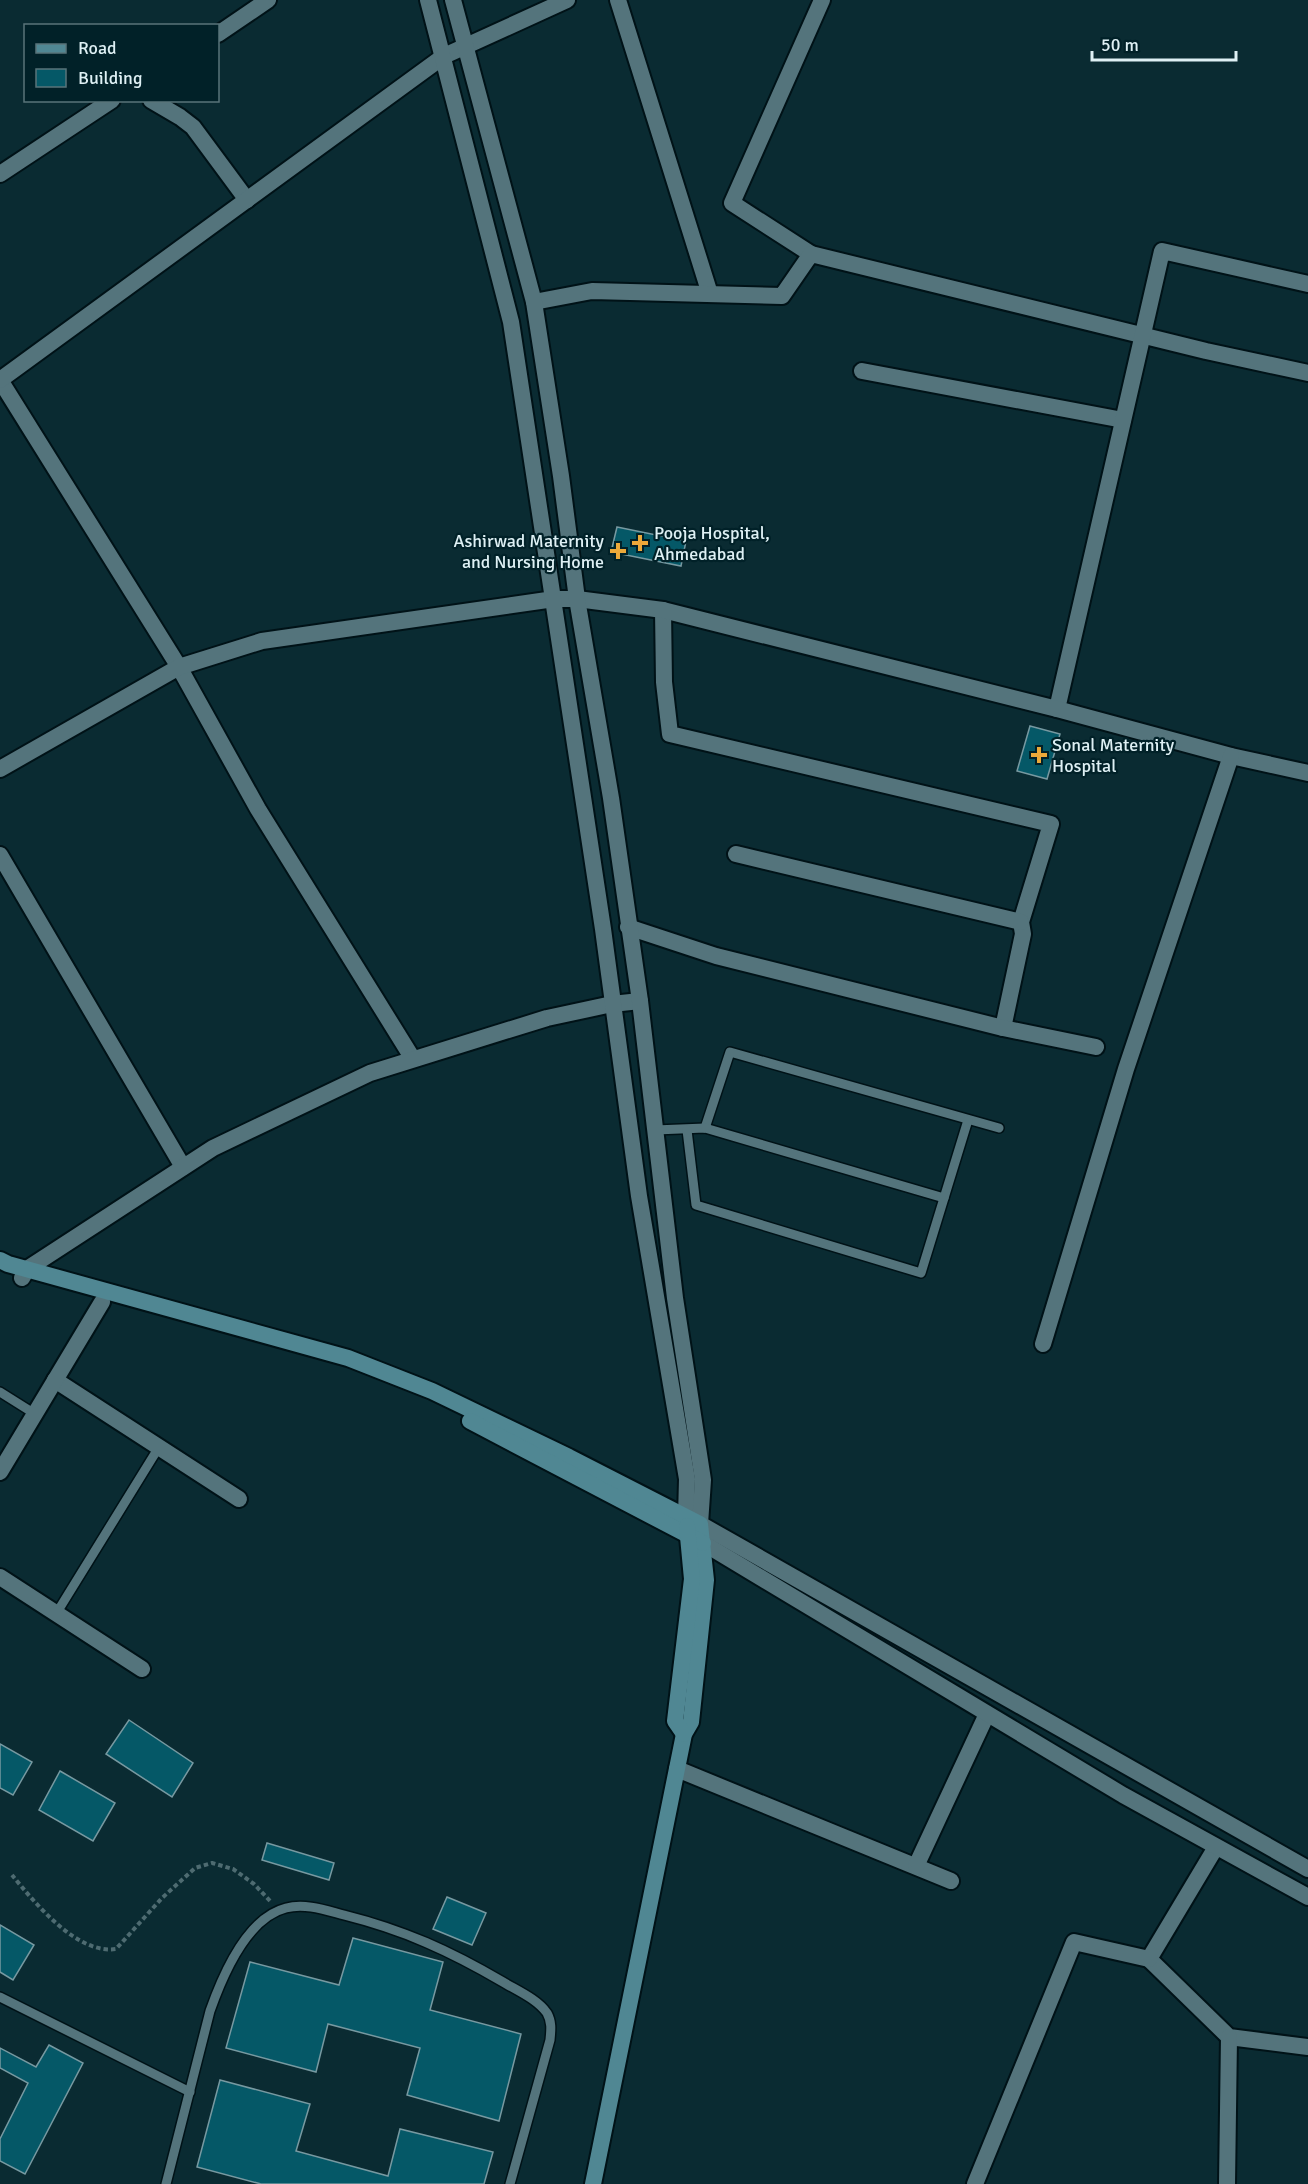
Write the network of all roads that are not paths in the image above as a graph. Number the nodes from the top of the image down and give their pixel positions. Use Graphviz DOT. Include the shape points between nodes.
graph roads {
  1 [pos="268,0"];
  2 [pos="428,0"];
  3 [pos="453,0"];
  4 [pos="567,0"];
  5 [pos="618,0"];
  6 [pos="822,0"];
  7 [pos="219,33"];
  8 [pos="465,46"];
  9 [pos="444,56"];
  10 [pos="109,102"];
  11 [pos="154,102"];
  12 [pos="0,174"];
  13 [pos="247,200"];
  14 [pos="811,254"];
  15 [pos="1308,284"];
  16 [pos="710,294"];
  17 [pos="534,302"];
  18 [pos="1143,336"];
  19 [pos="862,370"];
  20 [pos="1308,373"];
  21 [pos="0,380"];
  22 [pos="1124,420"];
  23 [pos="554,599"];
  24 [pos="577,599"];
  25 [pos="663,610"];
  26 [pos="178,667"];
  27 [pos="1057,709"];
  28 [pos="1231,756"];
  29 [pos="0,769"];
  30 [pos="1308,774"];
  31 [pos="736,854"];
  32 [pos="0,855"];
  33 [pos="1021,922"];
  34 [pos="628,927"];
  35 [pos="640,1001"];
  36 [pos="612,1004"];
  37 [pos="1003,1028"];
  38 [pos="1096,1047"];
  39 [pos="413,1059"];
  40 [pos="968,1120"];
  41 [pos="705,1128"];
  42 [pos="999,1128"];
  43 [pos="655,1130"];
  44 [pos="687,1130"];
  45 [pos="183,1167"];
  46 [pos="944,1198"];
  47 [pos="0,1260"];
  48 [pos="0,1271"];
  49 [pos="673,1273"];
  50 [pos="24,1274"];
  51 [pos="654,1275"];
  52 [pos="102,1302"];
  53 [pos="1043,1344"];
  54 [pos="55,1380"];
  55 [pos="0,1392"];
  56 [pos="34,1414"];
  57 [pos="159,1447"];
  58 [pos="0,1472"];
  59 [pos="238,1499"];
  60 [pos="691,1525"];
  61 [pos="703,1543"];
  62 [pos="0,1577"];
  63 [pos="56,1614"];
  64 [pos="142,1669"];
  65 [pos="987,1714"];
  66 [pos="684,1734"];
  67 [pos="677,1769"];
  68 [pos="1216,1847"];
  69 [pos="916,1866"];
  70 [pos="1308,1869"];
  71 [pos="951,1881"];
  72 [pos="1308,1896"];
  73 [pos="1149,1959"];
  74 [pos="0,1997"];
  75 [pos="1229,2037"];
  76 [pos="1308,2047"];
  77 [pos="190,2092"];
  78 [pos="166,2184"];
  79 [pos="510,2184"];
  80 [pos="593,2184"];
  81 [pos="975,2184"];
  82 [pos="1227,2184"];
  1 -- 7 [label="street"];
  2 -- 9 [label="street"];
  3 -- 8 [label="street"];
  4 -- 8 [label="street"];
  5 -- 16 [label="street"];
  6 -- 14 [label="street" via="732,203"];
  8 -- 9 [label="street"];
  8 -- 17 [label="street"];
  9 -- 13 [label="street"];
  9 -- 23 [label="street" via="511,322"];
  10 -- 12 [label="street"];
  11 -- 13 [label="street" via="193,127"];
  13 -- 21 [label="street"];
  14 -- 16 [label="street" via="782,296"];
  14 -- 18 [label="street"];
  15 -- 18 [label="street" via="1162,251"];
  16 -- 17 [label="street" via="592,291"];
  17 -- 24 [label="street"];
  18 -- 20 [label="street"];
  18 -- 22 [label="street"];
  19 -- 22 [label="street"];
  21 -- 26 [label="street"];
  22 -- 27 [label="street"];
  23 -- 24 [label="street"];
  23 -- 26 [label="street" via="262,641"];
  23 -- 36 [label="street"];
  24 -- 25 [label="street"];
  24 -- 34 [label="street" via="611,798"];
  25 -- 27 [label="street"];
  25 -- 33 [label="street" via="664,682 670,734 1051,824"];
  26 -- 29 [label="street"];
  26 -- 39 [label="street" via="258,809"];
  27 -- 28 [label="street"];
  28 -- 30 [label="street"];
  28 -- 53 [label="street" via="1126,1070"];
  31 -- 33 [label="street"];
  32 -- 45 [label="street"];
  33 -- 37 [label="street" via="1023,934"];
  34 -- 35 [label="street"];
  34 -- 37 [label="street" via="716,956"];
  35 -- 36 [label="street"];
  35 -- 43 [label="street"];
  36 -- 39 [label="street" via="547,1018"];
  36 -- 51 [label="street"];
  37 -- 38 [label="street"];
  39 -- 45 [label="street" via="370,1072 213,1148"];
  40 -- 41 [label="lane" via="730,1052"];
  40 -- 42 [label="lane"];
  40 -- 46 [label="lane"];
  41 -- 44 [label="lane"];
  41 -- 46 [label="lane"];
  43 -- 44 [label="lane"];
  43 -- 49 [label="street"];
  44 -- 46 [label="lane" via="696,1205 921,1274"];
  45 -- 50 [label="street"];
  47 -- 50 [label="main road"];
  48 -- 50 [label="main road"];
  49 -- 51 [label="street"];
  49 -- 60 [label="street" via="703,1480"];
  50 -- 52 [label="main road"];
  50 -- 60 [label="main road" via="348,1358 443,1396 569,1457"];
  51 -- 60 [label="street"];
  52 -- 54 [label="street"];
  52 -- 60 [label="main road" via="345,1367 428,1400"];
  54 -- 56 [label="street"];
  54 -- 57 [label="street"];
  55 -- 56 [label="lane"];
  56 -- 58 [label="street"];
  57 -- 59 [label="street"];
  57 -- 63 [label="lane"];
  60 -- 61 [label="main road"];
  60 -- 66 [label="main road" via="692,1579 675,1721"];
  60 -- 70 [label="street"];
  61 -- 65 [label="street"];
  61 -- 66 [label="main road" via="706,1580 691,1722"];
  62 -- 63 [label="street"];
  63 -- 64 [label="street"];
  65 -- 68 [label="street"];
  65 -- 69 [label="street"];
  66 -- 67 [label="main road"];
  67 -- 69 [label="street"];
  67 -- 80 [label="main road"];
  68 -- 72 [label="street"];
  68 -- 73 [label="street"];
  69 -- 71 [label="street"];
  73 -- 75 [label="street"];
  73 -- 81 [label="street" via="1074,1942"];
  74 -- 77 [label="lane"];
  75 -- 76 [label="street"];
  75 -- 82 [label="street"];
  77 -- 78 [label="lane"];
  77 -- 79 [label="lane" via="210,2011 230,1964 263,1921 280,1911 312,1907 377,1924 466,1960 542,2007 548,2015 550,2040"];
}
